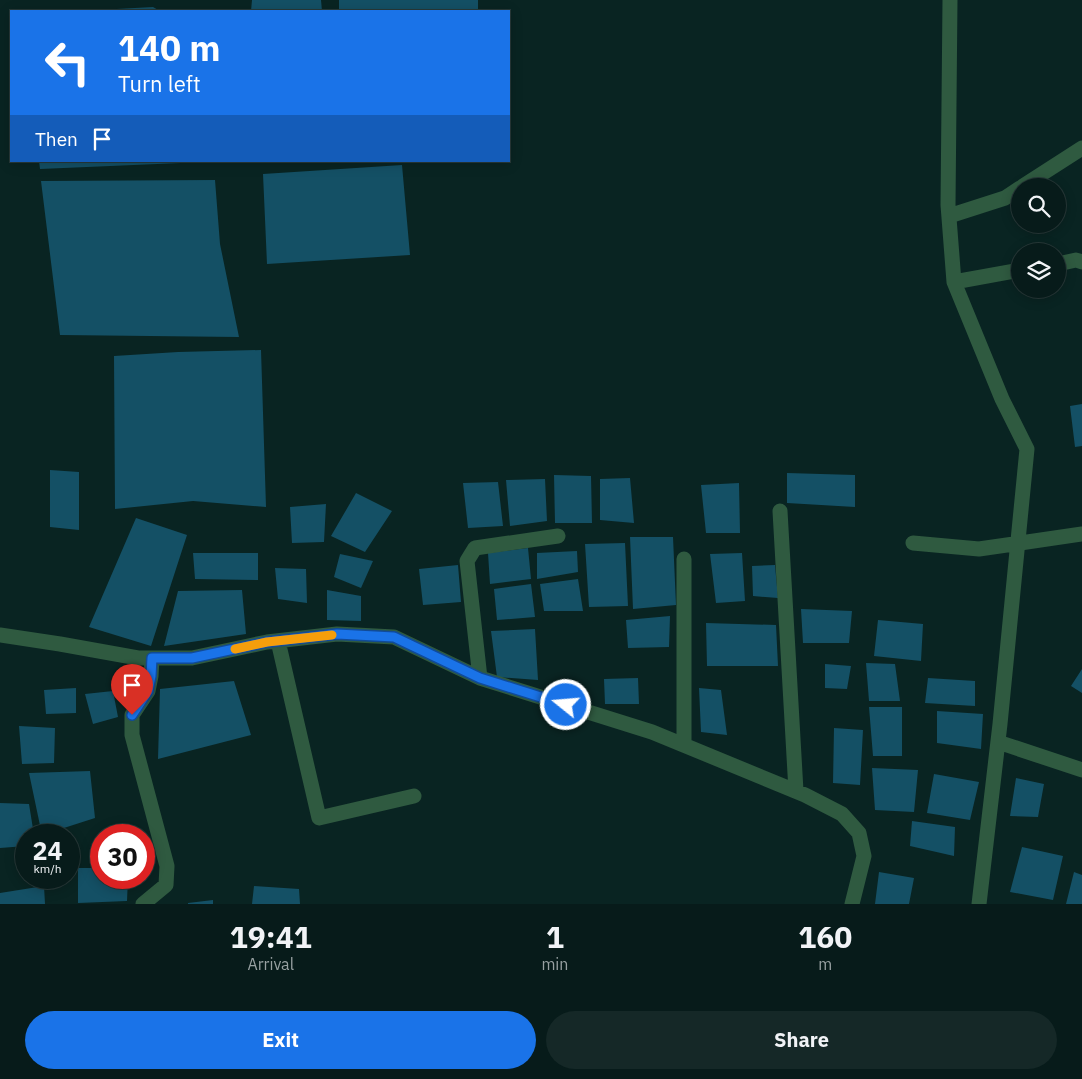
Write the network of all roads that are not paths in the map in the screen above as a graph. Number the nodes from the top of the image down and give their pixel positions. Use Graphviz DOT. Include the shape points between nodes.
graph roads {
  1 [pos="950,0"];
  2 [pos="1082,148"];
  3 [pos="1036,178"];
  4 [pos="1011,194"];
  5 [pos="949,216"];
  6 [pos="1066,262"];
  7 [pos="1082,262"];
  8 [pos="1011,272"];
  9 [pos="954,282"];
  10 [pos="780,511"];
  11 [pos="1082,534"];
  12 [pos="558,536"];
  13 [pos="913,543"];
  14 [pos="1018,544"];
  15 [pos="684,559"];
  16 [pos="0,635"];
  17 [pos="278,641"];
  18 [pos="152,658"];
  19 [pos="480,678"];
  20 [pos="998,742"];
  21 [pos="684,746"];
  22 [pos="1082,770"];
  23 [pos="796,791"];
  24 [pos="414,796"];
  25 [pos="142,904"];
  26 [pos="852,904"];
  27 [pos="979,904"];
  1 -- 5 [label="street"];
  2 -- 3 [label="street"];
  4 -- 5 [label="street"];
  5 -- 9 [label="street"];
  6 -- 7 [label="street"];
  8 -- 9 [label="street"];
  9 -- 14 [label="street" via="1002,399 1027,449"];
  10 -- 23 [label="street"];
  11 -- 14 [label="street"];
  12 -- 19 [label="street" via="475,548 467,561"];
  13 -- 14 [label="street" via="979,549"];
  14 -- 20 [label="street"];
  15 -- 21 [label="street"];
  16 -- 18 [label="street"];
  17 -- 18 [label="street" via="192,658"];
  17 -- 19 [label="street" via="337,634 394,637"];
  17 -- 24 [label="street" via="319,818"];
  18 -- 25 [label="street" via="148,691 132,715 132,735 167,866 166,885"];
  19 -- 21 [label="street" via="652,732"];
  20 -- 22 [label="street"];
  20 -- 27 [label="street"];
  21 -- 23 [label="street"];
  23 -- 26 [label="street" via="842,814 859,833 864,856"];
}
